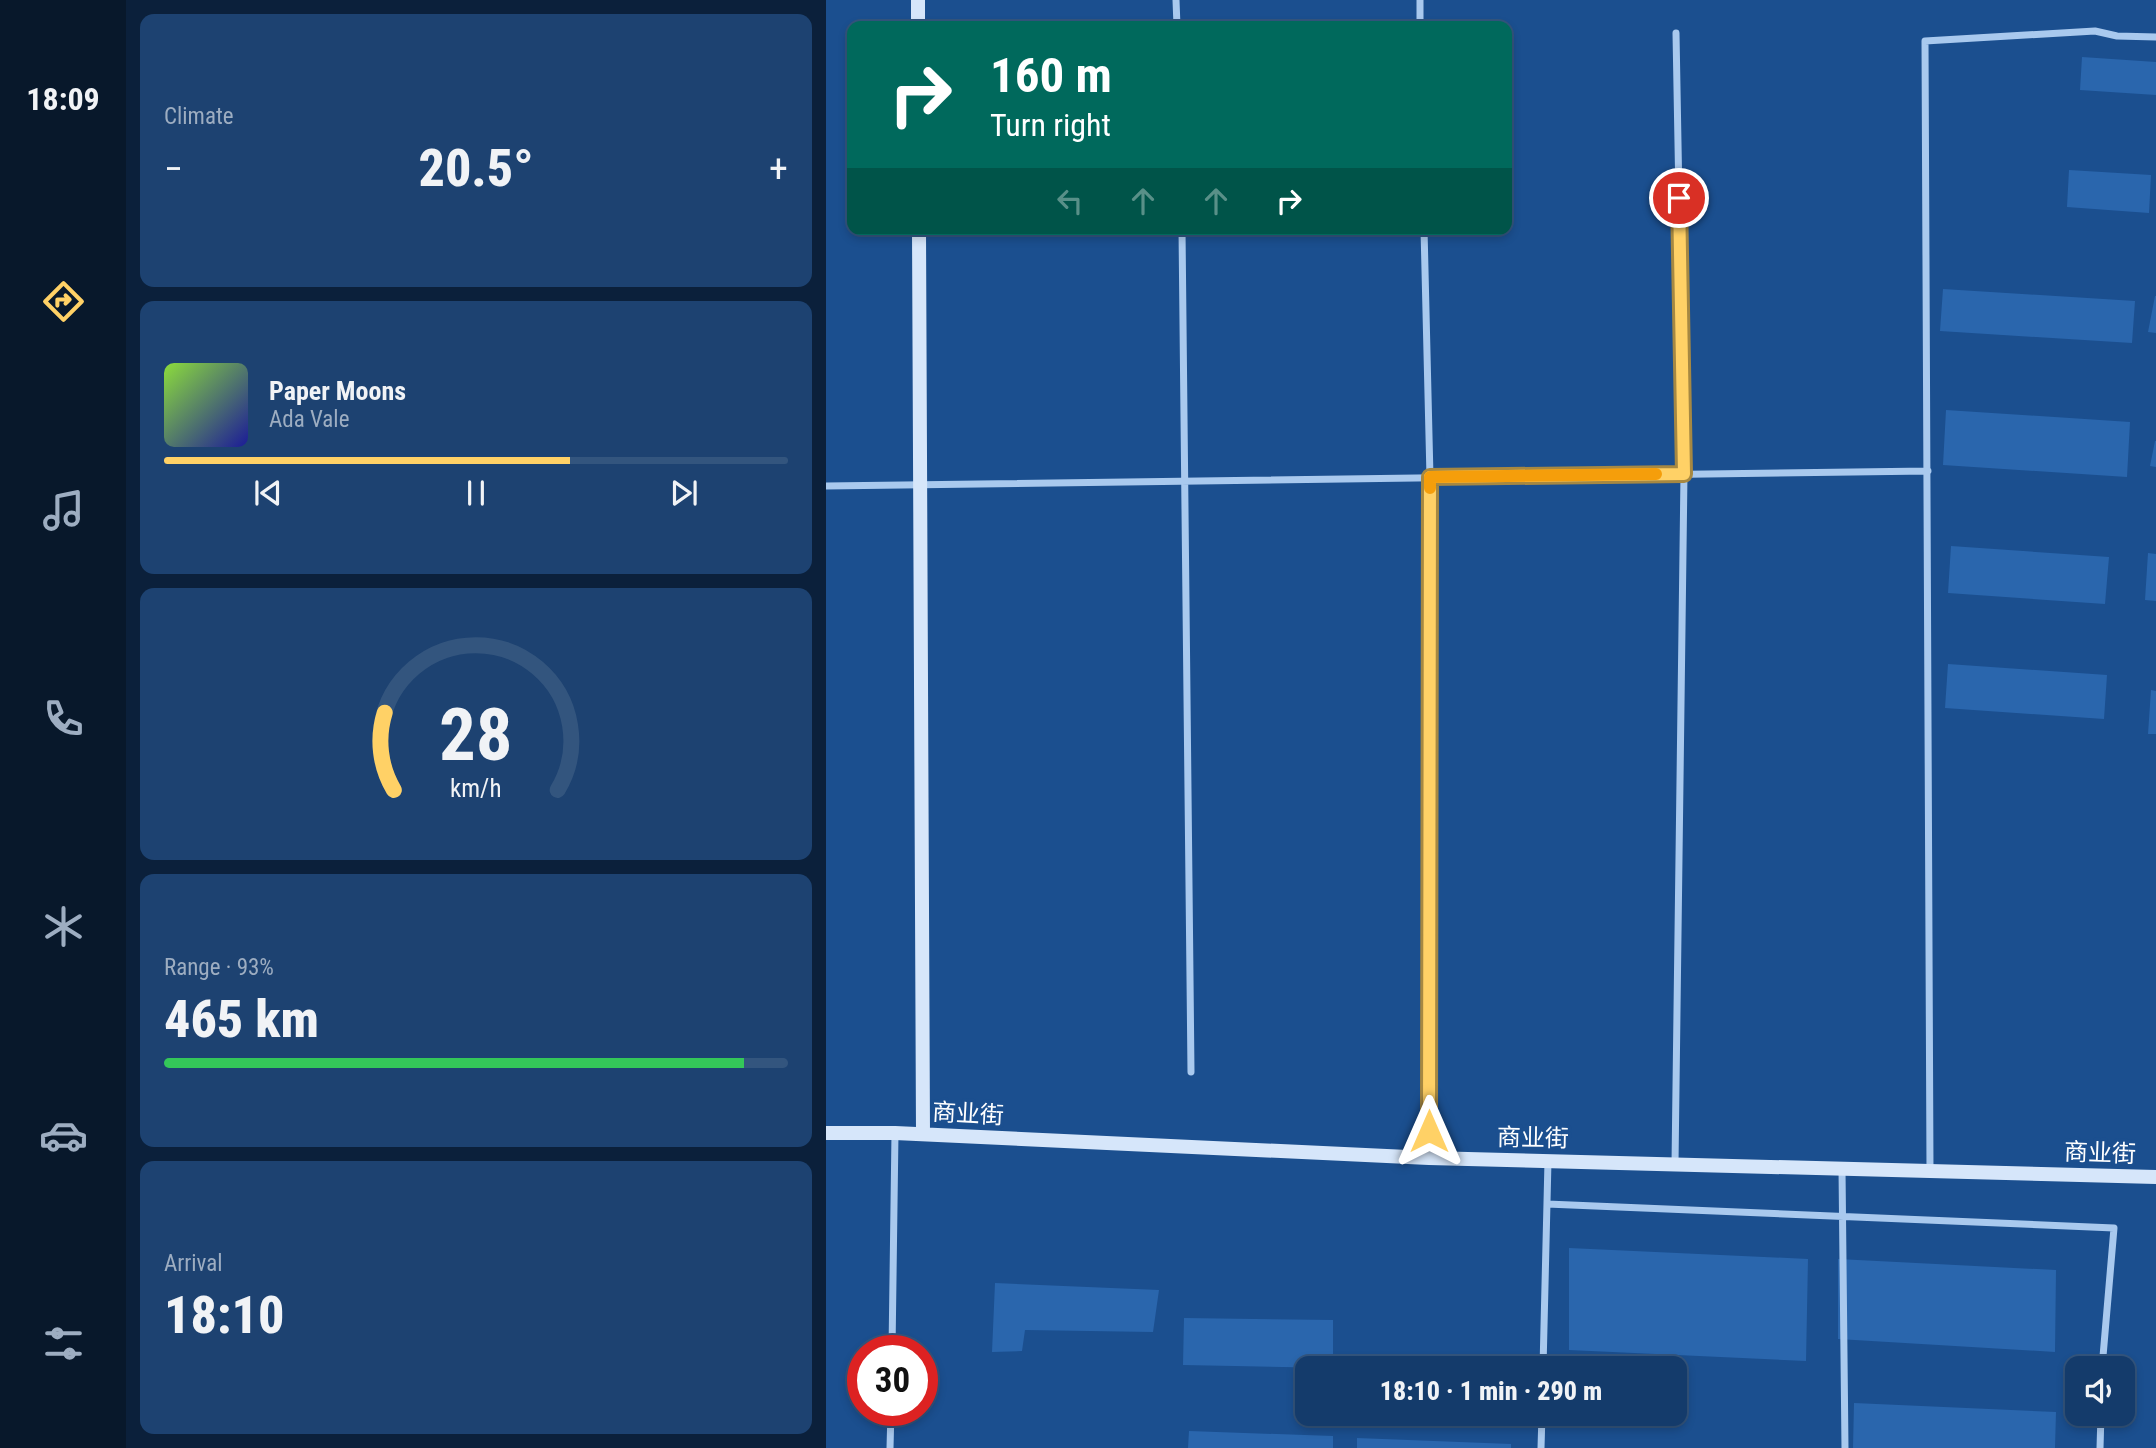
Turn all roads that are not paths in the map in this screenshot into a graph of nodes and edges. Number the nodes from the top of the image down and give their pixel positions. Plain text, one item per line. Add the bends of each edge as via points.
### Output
1 (918, 0) edge
2 (1176, 0) edge
3 (1420, 0) edge
4 (918, 21) edge
5 (1177, 21) edge
6 (1420, 21) edge
7 (1676, 33) dead end
8 (2156, 37) edge
9 (919, 235) edge
10 (1182, 235) edge
11 (1424, 235) edge
12 (1928, 471) junction
13 (1684, 474) junction
14 (1430, 477) junction
15 (1184, 482) junction
16 (826, 486) edge
17 (920, 486) junction
18 (1191, 1072) dead end
19 (895, 1132) junction
20 (826, 1133) edge
21 (923, 1134) junction
22 (1429, 1158) junction
23 (1548, 1161) junction
24 (1675, 1165) junction
25 (1842, 1169) junction
26 (1930, 1171) junction
27 (2156, 1177) edge
28 (1547, 1204) junction
29 (892, 1335) edge
30 (1543, 1356) edge
31 (2103, 1356) edge
32 (891, 1426) edge
33 (1542, 1426) edge
34 (2101, 1426) edge
35 (890, 1448) edge
36 (1541, 1448) edge
37 (1845, 1448) edge
38 (2100, 1448) edge

1 - 4 street
2 - 5 street
3 - 6 street
7 - 13 street
8 - 12 street via 2095,31 1926,41
9 - 17 street
10 - 15 street
11 - 14 street
12 - 13 street
12 - 26 street
13 - 14 street
13 - 24 street
14 - 15 street
14 - 22 street
15 - 17 street
15 - 18 street
16 - 17 street
17 - 21 street
19 - 20 street, 商业街
19 - 21 street, 商业街
19 - 29 street
21 - 22 street, 商业街
22 - 23 street, 商业街
23 - 24 street, 商业街
23 - 28 street
24 - 25 street, 商业街
25 - 26 street, 商业街
25 - 37 street
26 - 27 street, 商业街
28 - 30 street
28 - 31 street via 2114,1228
32 - 35 street
33 - 36 street
34 - 38 street

